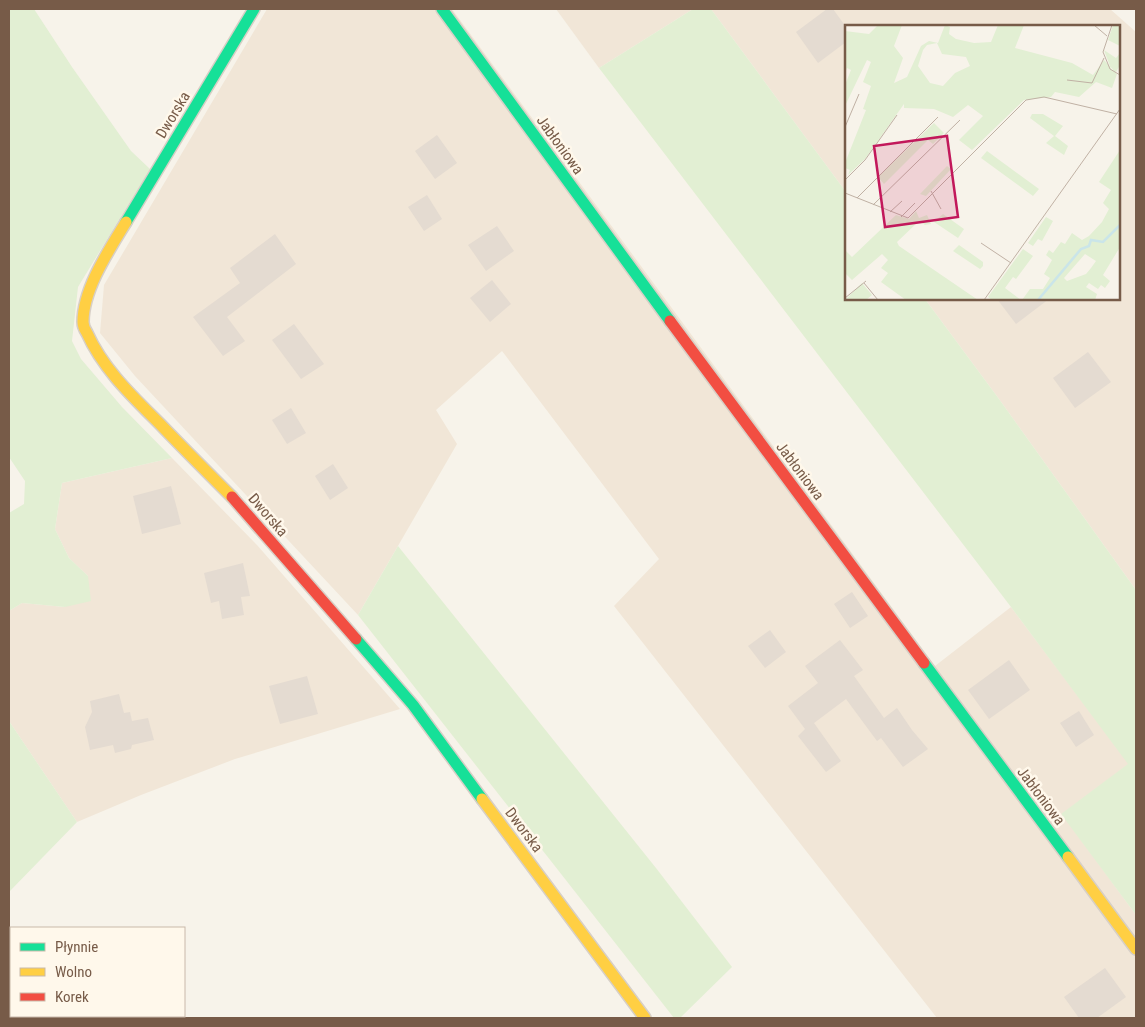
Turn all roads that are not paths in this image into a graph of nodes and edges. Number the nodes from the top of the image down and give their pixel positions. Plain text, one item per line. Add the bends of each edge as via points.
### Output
1 (254, 9) edge
2 (442, 9) edge
3 (1136, 950) edge
4 (645, 1018) edge

1 - 4 street, Dworska via 111,247 93,281 83,324 99,355 123,387 238,503 413,705
2 - 3 street, Jabłoniowa

